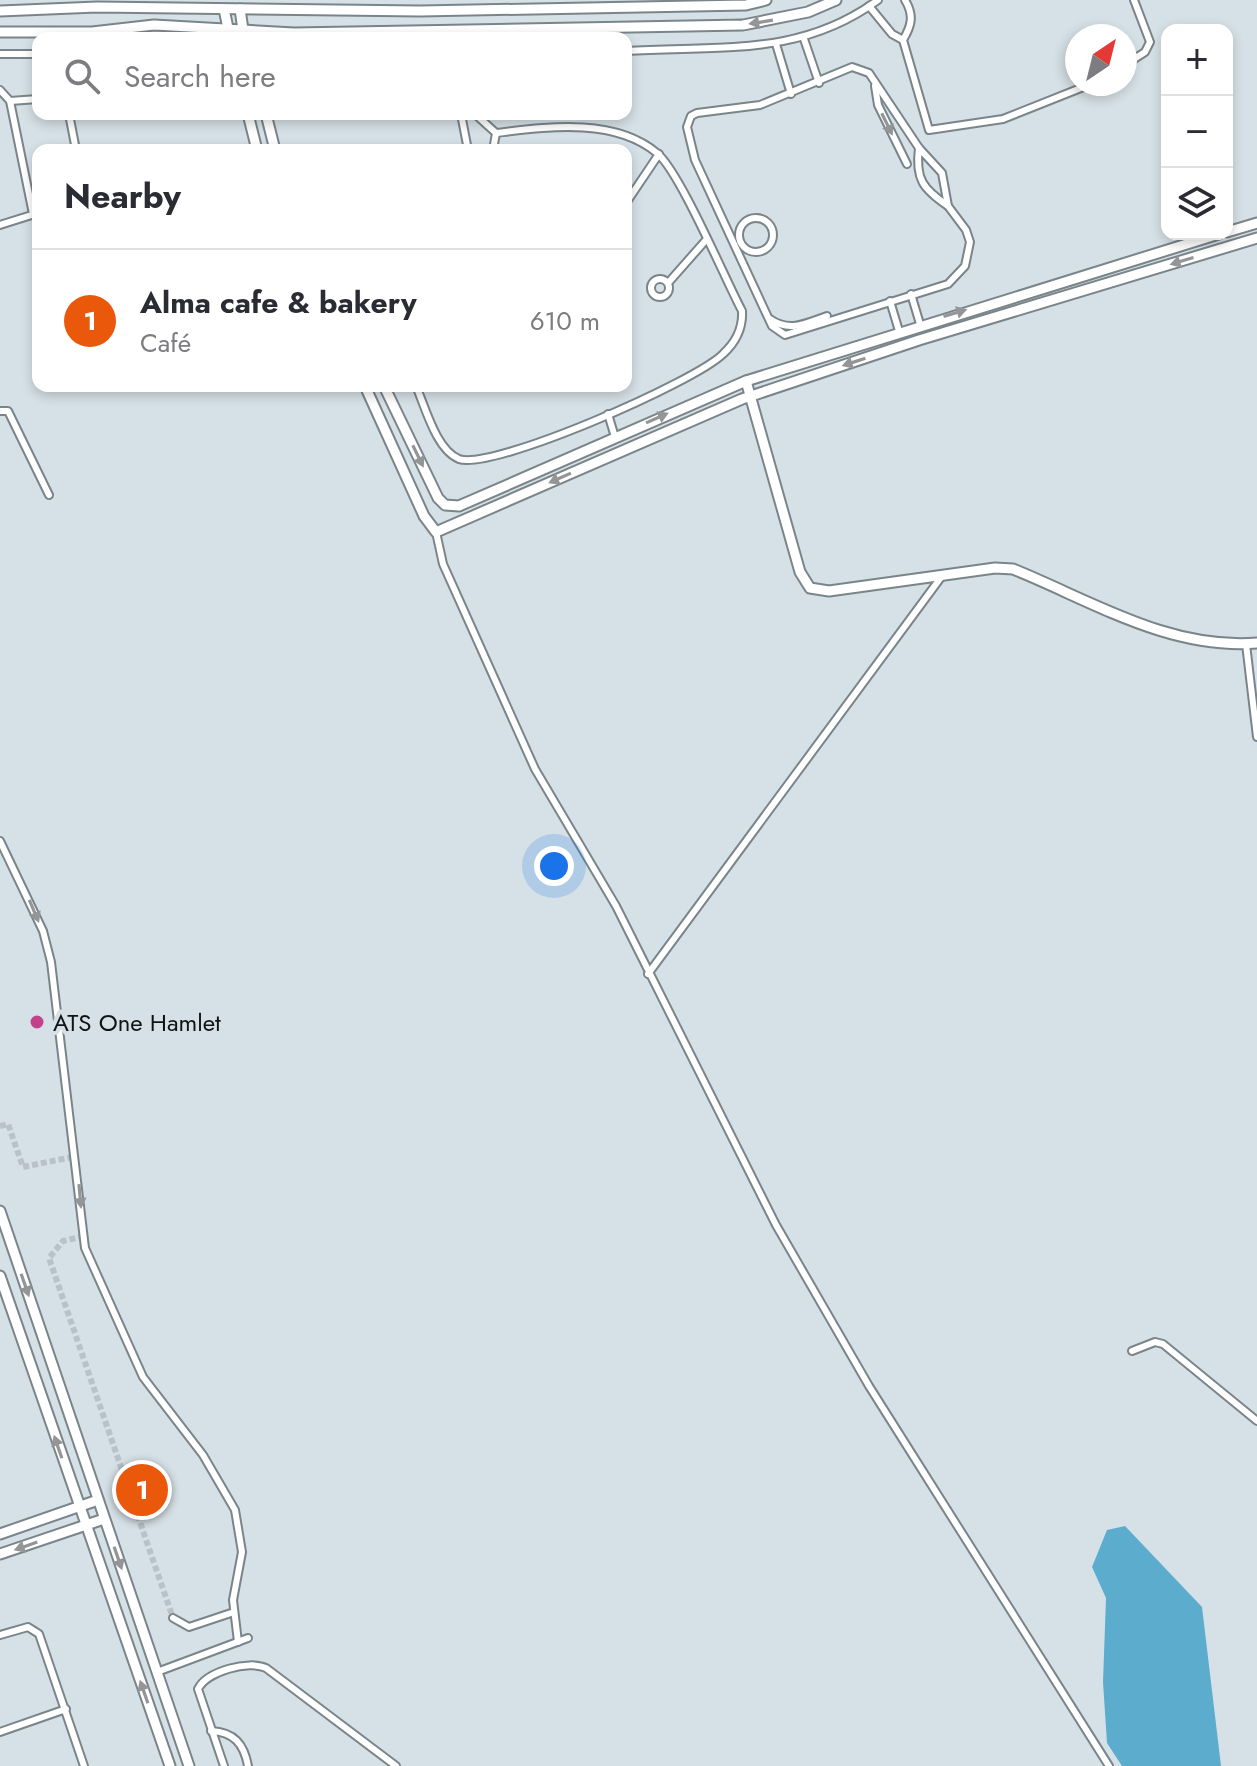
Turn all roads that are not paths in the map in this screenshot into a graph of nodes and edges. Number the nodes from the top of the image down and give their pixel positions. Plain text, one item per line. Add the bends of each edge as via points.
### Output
1 (420, 0) edge
2 (766, 0) edge
3 (836, 0) edge
4 (878, 0) edge
5 (905, 0) edge
6 (1134, 0) edge
7 (96, 4) edge
8 (869, 6) junction
9 (224, 9) junction
10 (240, 9) junction
11 (0, 11) edge
12 (420, 11) junction
13 (190, 27) junction
14 (0, 32) edge
15 (108, 32) edge
16 (197, 32) edge
17 (215, 32) edge
18 (229, 32) edge
19 (244, 32) edge
20 (567, 32) edge
21 (32, 33) edge
22 (804, 39) junction
23 (903, 40) junction
24 (776, 44) junction
25 (632, 51) edge
26 (0, 54) edge
27 (32, 54) edge
28 (1137, 57) edge
29 (875, 82) junction
30 (819, 83) junction
31 (0, 90) edge
32 (791, 94) junction
33 (1065, 94) edge
34 (32, 99) edge
35 (10, 101) junction
36 (70, 120) edge
37 (249, 120) edge
38 (269, 120) edge
39 (462, 120) edge
40 (482, 120) edge
41 (496, 133) junction
42 (75, 144) edge
43 (254, 144) edge
44 (274, 144) edge
45 (467, 144) edge
46 (494, 144) edge
47 (919, 148) junction
48 (659, 154) junction
49 (907, 164) dead end
50 (632, 194) edge
51 (32, 200) edge
52 (948, 206) junction
53 (32, 214) edge
54 (1257, 223) edge
55 (0, 225) edge
56 (1233, 230) edge
57 (740, 232) junction
58 (729, 233) junction
59 (1257, 238) edge
60 (706, 240) junction
61 (1199, 240) edge
62 (747, 250) junction
63 (741, 258) junction
64 (668, 283) dead end
65 (911, 294) junction
66 (890, 301) junction
67 (827, 316) dead end
68 (769, 319) junction
69 (920, 324) junction
70 (899, 331) junction
71 (746, 381) junction
72 (368, 392) edge
73 (387, 392) edge
74 (419, 392) edge
75 (752, 404) junction
76 (0, 411) edge
77 (608, 414) junction
78 (615, 437) junction
79 (49, 495) dead end
80 (436, 532) junction
81 (942, 576) junction
82 (1252, 643) edge
83 (1257, 737) edge
84 (0, 841) edge
85 (648, 974) junction
86 (0, 1211) edge
87 (0, 1276) edge
88 (1132, 1351) dead end
89 (1257, 1421) edge
90 (98, 1500) junction
91 (79, 1507) junction
92 (104, 1519) junction
93 (86, 1525) junction
94 (0, 1534) edge
95 (0, 1554) edge
96 (234, 1612) junction
97 (173, 1618) dead end
98 (0, 1635) edge
99 (248, 1638) dead end
100 (238, 1642) junction
101 (157, 1672) junction
102 (66, 1709) junction
103 (211, 1731) junction
104 (0, 1732) edge
105 (224, 1764) edge
106 (84, 1766) edge
107 (170, 1766) edge
108 (189, 1766) edge
109 (214, 1766) edge
110 (248, 1766) edge
111 (396, 1766) edge
112 (1109, 1766) edge

1 - 12 street
2 - 12 street via 746,5
3 -> 20 street via 808,12 743,25
4 - 8 street
5 - 23 street via 912,12
6 - 28 street via 1150,42
7 - 9 street
7 - 11 street
8 - 22 street
8 - 23 street
9 - 10 street
9 - 18 street
10 - 12 street
10 - 19 street
13 - 15 street via 154,25
13 - 16 street
13 - 17 street
14 - 21 street
22 - 24 street
22 - 30 street
23 - 33 street via 929,130 1003,119
24 - 25 street
24 - 32 street
26 - 27 street
29 - 30 street via 858,67
29 - 47 street
29 -> 49 street via 878,105
30 - 32 street
31 - 35 street
32 - 58 street via 760,105 697,113 688,121 695,160
34 - 35 street
35 - 51 street
36 - 42 street
37 - 43 street
38 - 44 street
39 - 45 street
40 - 41 street
41 - 46 street
41 - 48 street via 589,127
47 - 52 street via 942,173
47 - 52 street via 918,177
48 - 50 street
48 - 60 street
52 - 65 street via 970,242 965,266 948,284
53 - 55 street
54 - 56 street
57 - 58 street
57 - 62 street
57 - 62 street via 752,219 762,219 773,230 765,250
58 - 63 street
59 -> 75 street via 919,340
60 - 64 street
60 - 77 street via 742,311 737,334 701,371
69 -> 61 street
62 - 63 street
63 - 68 street
65 - 66 street
65 - 69 street
66 - 68 street via 792,335 779,333
66 - 70 street
67 - 68 street via 785,327
69 - 70 street
70 - 71 street
71 - 75 street
78 -> 71 street
72 - 80 street
73 -> 78 street via 438,498 451,507
74 - 77 street via 448,451 469,461 499,457
75 -> 80 street
75 - 81 street via 800,572 810,588 829,591
76 - 79 street via 8,411
77 - 78 street
80 - 85 street via 443,564 535,769 599,874
81 - 82 street via 1013,569 1166,634
81 - 85 street
82 - 83 street
84 -> 96 street via 43,931 51,962 92,1267 143,1377 203,1455 235,1510 242,1552
85 - 112 street via 776,1225 893,1425
86 -> 90 street
91 -> 87 street
88 - 89 street via 1163,1344
90 - 91 street
90 - 92 street
91 - 93 street
91 - 94 street
92 - 93 street
92 -> 101 street
93 -> 95 street
107 -> 93 street
96 - 97 street via 189,1627
96 - 100 street
98 - 102 street via 28,1627 39,1634
99 - 100 street
100 - 101 street
101 - 108 street
102 - 104 street
102 - 106 street
103 - 105 street
103 - 110 street via 233,1736
103 - 111 street via 198,1694 201,1682 257,1664
105 - 109 street

